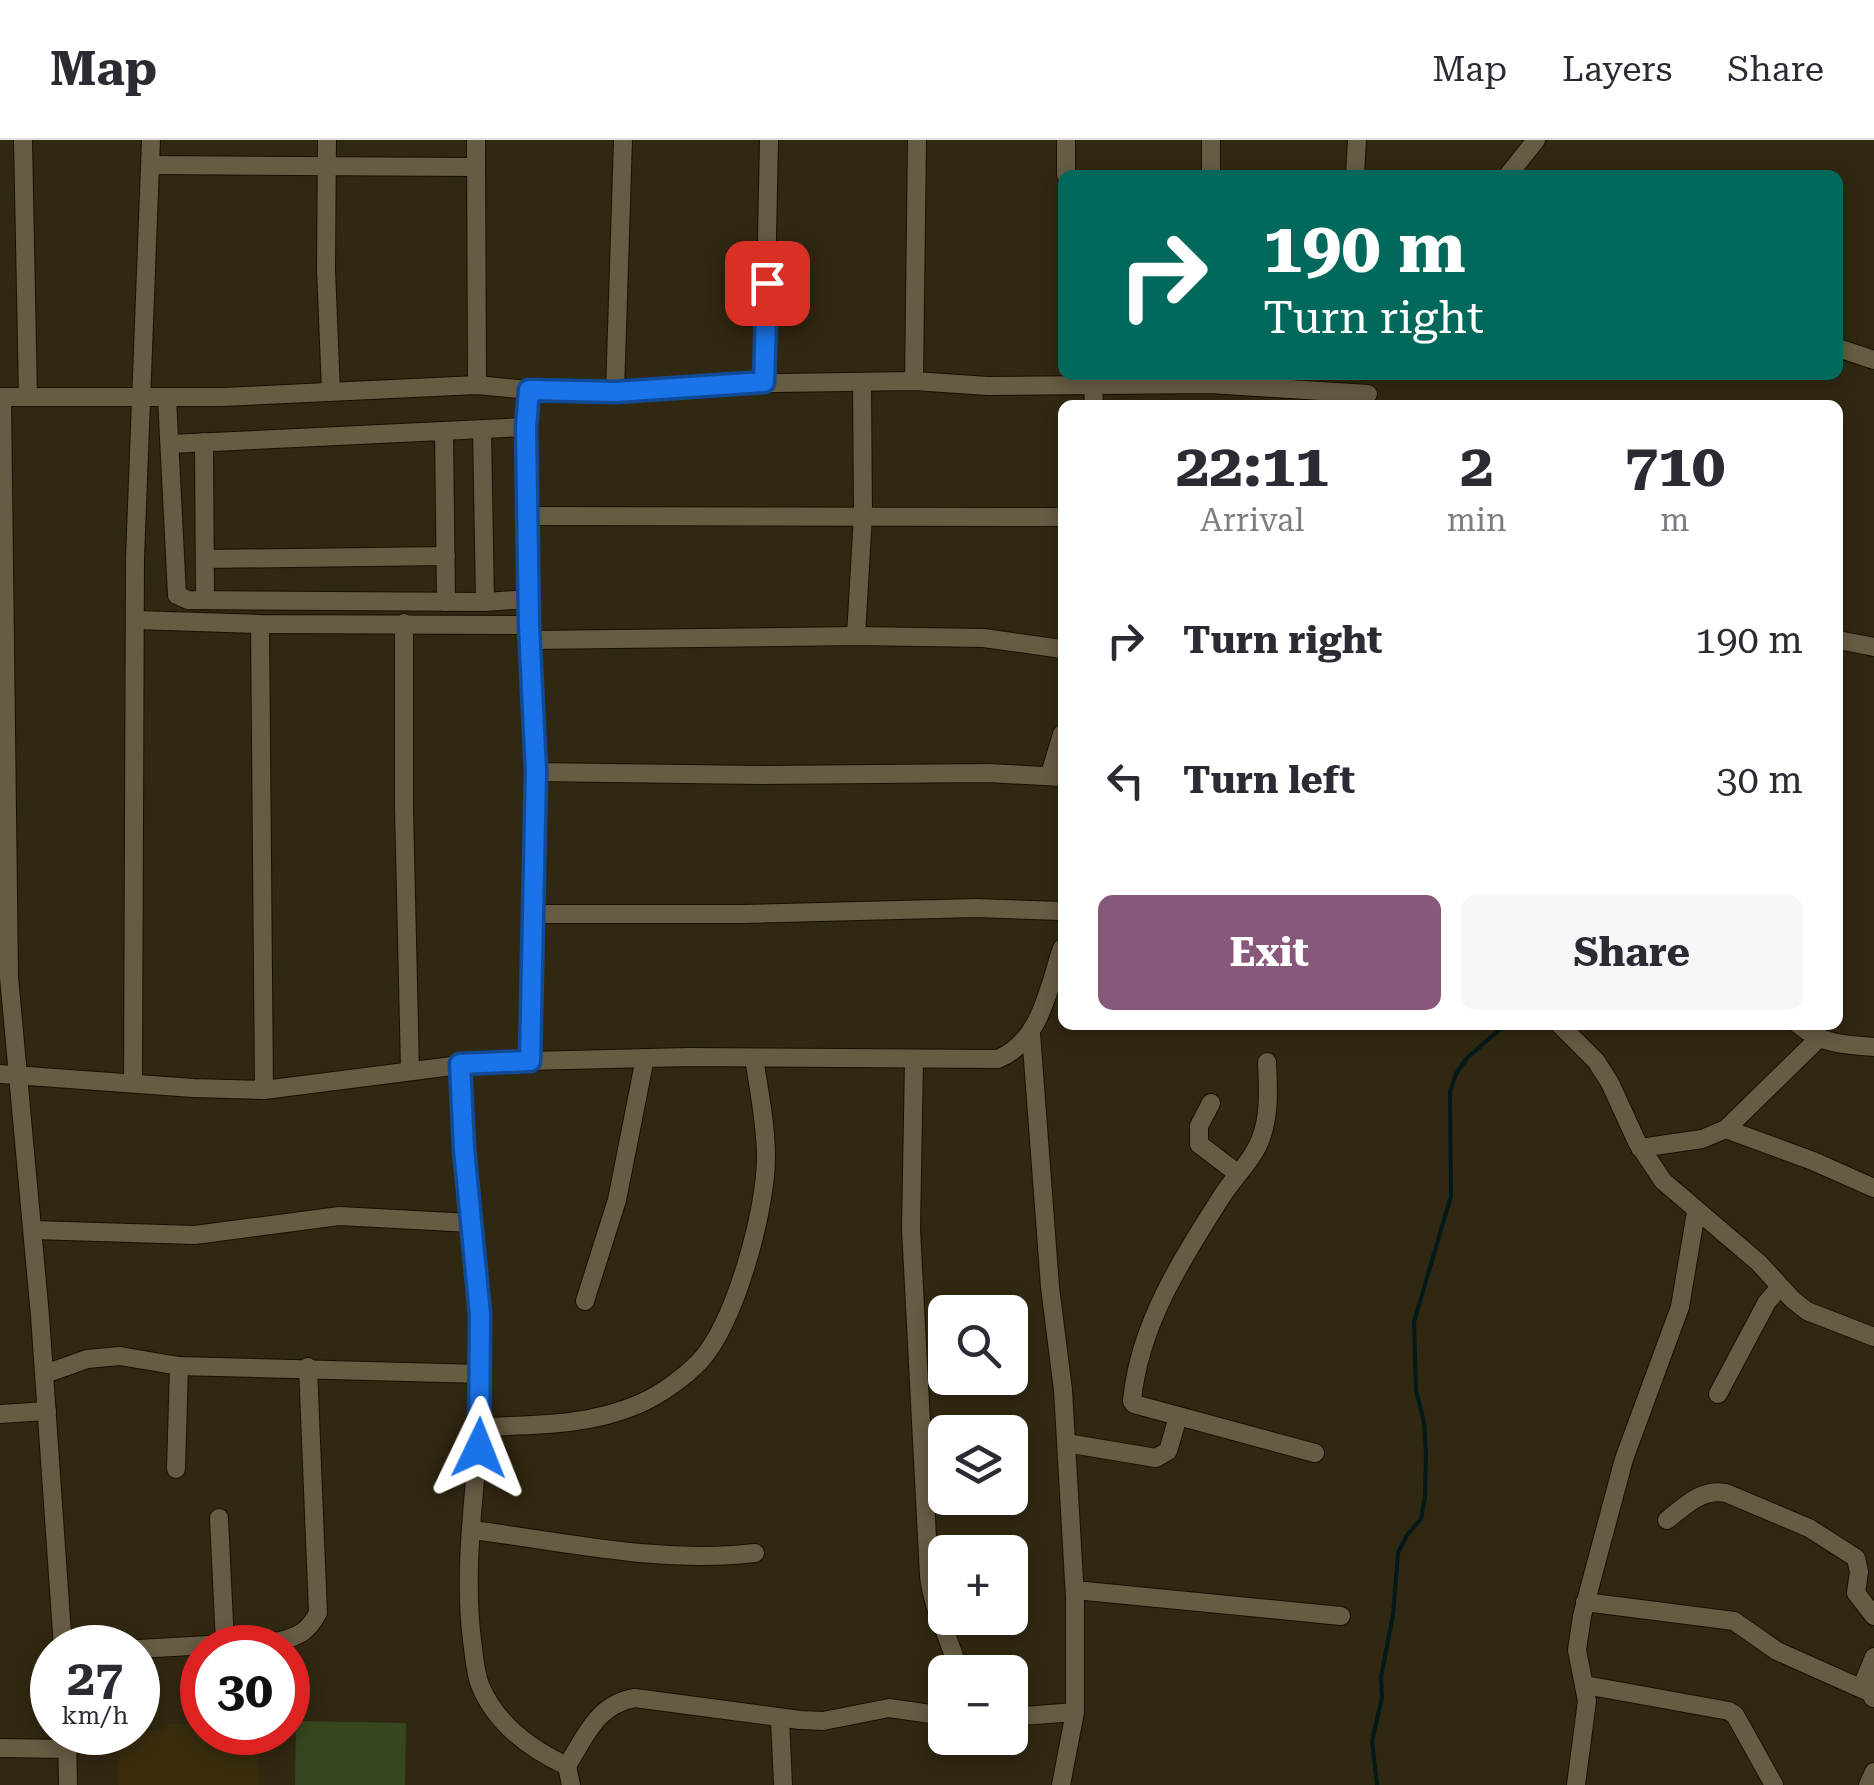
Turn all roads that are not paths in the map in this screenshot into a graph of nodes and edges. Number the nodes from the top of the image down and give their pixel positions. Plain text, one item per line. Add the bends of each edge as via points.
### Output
1 (23, 140) edge
2 (151, 140) edge
3 (327, 140) edge
4 (476, 140) edge
5 (623, 140) edge
6 (769, 140) edge
7 (917, 140) edge
8 (1066, 140) edge
9 (1211, 140) edge
10 (1357, 140) edge
11 (1536, 140) edge
12 (151, 165) junction
13 (327, 165) junction
14 (476, 167) junction
15 (1066, 170) edge
16 (1211, 170) edge
17 (1355, 170) edge
18 (1512, 170) edge
19 (1843, 350) edge
20 (1874, 360) edge
21 (1058, 380) edge
22 (1071, 380) edge
23 (1187, 380) edge
24 (1217, 380) edge
25 (914, 381) junction
26 (764, 382) junction
27 (862, 382) junction
28 (477, 384) junction
29 (1093, 384) junction
30 (529, 390) junction
31 (331, 392) junction
32 (615, 392) junction
33 (1, 397) edge
34 (28, 397) junction
35 (140, 398) junction
36 (166, 398) junction
37 (1094, 400) edge
38 (1366, 400) edge
39 (526, 427) junction
40 (482, 430) junction
41 (444, 431) junction
42 (204, 442) junction
43 (170, 444) junction
44 (863, 515) junction
45 (529, 516) junction
46 (1058, 517) edge
47 (446, 556) junction
48 (205, 559) junction
49 (529, 599) junction
50 (205, 600) junction
51 (446, 602) junction
52 (485, 602) junction
53 (136, 620) junction
54 (404, 622) junction
55 (260, 624) junction
56 (529, 633) junction
57 (856, 636) junction
58 (1843, 641) edge
59 (1874, 647) edge
60 (1058, 648) edge
61 (536, 772) junction
62 (1056, 776) edge
63 (5, 869) edge
64 (1058, 911) edge
65 (532, 914) junction
66 (1058, 959) edge
67 (1566, 1030) edge
68 (1806, 1030) edge
69 (1032, 1033) junction
70 (1818, 1039) junction
71 (1874, 1046) edge
72 (644, 1058) junction
73 (754, 1058) junction
74 (914, 1060) junction
75 (530, 1061) junction
76 (1267, 1062) dead end
77 (460, 1064) junction
78 (410, 1070) junction
79 (9, 1074) edge
80 (133, 1084) junction
81 (264, 1090) junction
82 (1211, 1103) dead end
83 (1726, 1130) junction
84 (1640, 1148) junction
85 (1237, 1173) junction
86 (1874, 1188) edge
87 (1696, 1212) junction
88 (471, 1224) junction
89 (33, 1230) junction
90 (1779, 1288) junction
91 (586, 1302) dead end
92 (1874, 1337) edge
93 (180, 1366) junction
94 (308, 1367) junction
95 (44, 1374) junction
96 (482, 1374) junction
97 (1718, 1394) dead end
98 (47, 1411) junction
99 (0, 1414) edge
100 (1178, 1417) junction
101 (480, 1427) junction
102 (1066, 1443) junction
103 (1315, 1453) dead end
104 (176, 1469) dead end
105 (219, 1518) dead end
106 (1666, 1520) dead end
107 (472, 1530) junction
108 (755, 1553) dead end
109 (1075, 1590) junction
110 (1585, 1602) junction
111 (1341, 1616) dead end
112 (1874, 1616) edge
113 (61, 1625) edge
114 (224, 1625) edge
115 (309, 1625) edge
116 (954, 1655) edge
117 (1874, 1657) edge
118 (1585, 1685) junction
119 (1871, 1696) edge
120 (1075, 1712) junction
121 (928, 1714) edge
122 (1028, 1716) edge
123 (780, 1719) junction
124 (30, 1745) edge
125 (0, 1748) edge
126 (68, 1755) edge
127 (566, 1766) junction
128 (1874, 1772) edge
129 (68, 1785) edge
130 (571, 1785) edge
131 (783, 1785) edge
132 (1061, 1785) edge
133 (1576, 1785) edge
134 (1774, 1785) edge
135 (1868, 1785) edge

1 - 34 street
2 - 12 street
3 - 13 street
4 - 14 street
5 - 32 street
6 - 26 street
7 - 25 street
8 - 15 street
9 - 16 street
10 - 17 street
11 - 18 street
12 - 13 street
12 - 35 street
13 - 14 street
13 - 31 street
14 - 28 street
19 - 20 street
21 - 25 street via 988,386
22 - 29 street
23 - 29 street
24 - 38 street
25 - 27 street
26 - 27 street
26 - 32 street
27 - 44 street
28 - 30 street
28 - 31 street
29 - 37 street
30 - 32 street
30 - 39 street
31 - 36 street
33 - 34 street
33 - 63 street
34 - 35 street
35 - 36 street
35 - 53 street
36 - 43 street
39 - 40 street
39 - 45 street
40 - 41 street
40 - 52 street
41 - 42 street
41 - 47 street
42 - 43 street
42 - 48 street
43 - 50 street via 174,585 188,600
44 - 45 street
44 - 46 street
44 - 57 street
45 - 49 street
47 - 48 street
47 - 51 street
48 - 50 street
49 - 52 street
49 - 56 street
50 - 51 street
51 - 52 street
53 - 55 street
53 - 80 street
54 - 55 street
54 - 56 street
54 - 78 street
55 - 81 street
56 - 57 street
56 - 61 street
57 - 60 street via 984,638
58 - 59 street
61 - 62 street
61 - 65 street
63 - 79 street
64 - 65 street
65 - 75 street
66 - 69 street
67 - 84 street via 1610,1083
68 - 70 street
69 - 74 street via 998,1059
69 - 102 street
70 - 71 street
70 - 83 street
72 - 73 street
72 - 75 street
72 - 91 street via 618,1200
73 - 74 street
73 - 101 street via 765,1138 762,1188 745,1270 709,1350 654,1396 622,1410 555,1424
74 - 116 street via 911,1229 930,1576 935,1614
75 - 77 street
76 - 85 street via 1261,1137
77 - 78 street
77 - 88 street
78 - 81 street
79 - 80 street
79 - 89 street
80 - 81 street
82 - 85 street via 1199,1126 1199,1144
83 - 84 street
83 - 86 street
84 - 87 street
85 - 100 street via 1158,1306 1140,1358 1134,1404
87 - 90 street
87 - 110 street via 1680,1307 1624,1459
88 - 89 street via 340,1216 194,1235
88 - 96 street
89 - 95 street
90 - 92 street via 1808,1310
90 - 97 street
93 - 94 street
93 - 95 street via 99,1357
93 - 104 street
94 - 96 street
94 - 115 street via 318,1613
95 - 98 street
96 - 101 street
98 - 99 street
98 - 113 street
100 - 102 street via 1168,1451 1156,1458
100 - 103 street
101 - 107 street
102 - 109 street
105 - 114 street
106 - 112 street via 1712,1491 1809,1528 1856,1558 1856,1593
107 - 108 street via 640,1555
107 - 127 street via 468,1612 480,1684 511,1730
109 - 111 street
109 - 120 street
110 - 118 street via 1578,1650
110 - 119 street via 1734,1621 1777,1651
117 - 119 street via 1866,1679
118 - 133 street
118 - 134 street via 1735,1715
120 - 122 street
120 - 132 street
121 - 123 street via 889,1708 823,1721
123 - 127 street via 622,1700 598,1716
123 - 131 street
124 - 125 street
126 - 129 street
127 - 130 street
128 - 135 street

